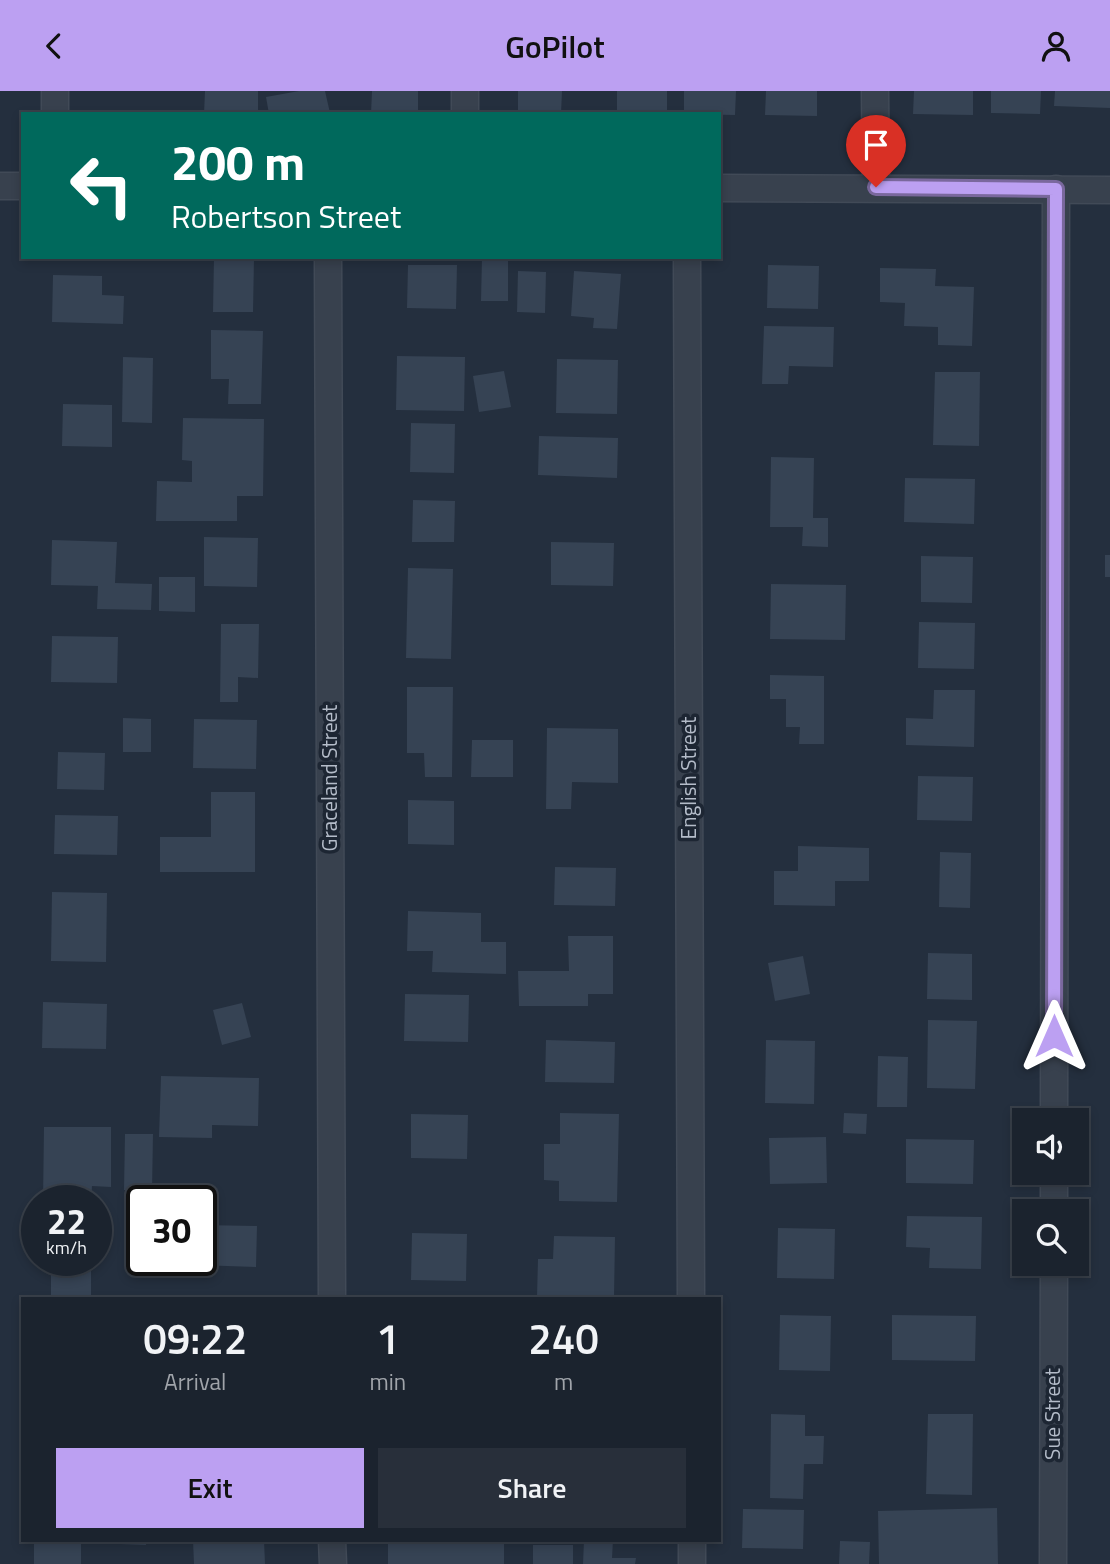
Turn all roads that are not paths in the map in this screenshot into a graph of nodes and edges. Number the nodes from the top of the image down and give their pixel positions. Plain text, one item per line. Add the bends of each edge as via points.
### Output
1 (55, 91) edge
2 (465, 91) edge
3 (875, 91) edge
4 (55, 112) edge
5 (465, 112) edge
6 (0, 186) edge
7 (21, 186) edge
8 (876, 187) junction
9 (721, 188) edge
10 (1056, 189) junction
11 (1110, 190) edge
12 (328, 259) edge
13 (687, 259) edge
14 (1054, 1108) edge
15 (1054, 1276) edge
16 (332, 1297) edge
17 (691, 1297) edge
18 (332, 1542) edge
19 (692, 1542) edge
20 (332, 1564) edge
21 (692, 1564) edge
22 (1053, 1564) edge

1 - 4 street
2 - 5 street
3 - 8 street
6 - 7 street
8 - 9 street
8 - 10 street
10 - 11 street
10 - 14 street
12 - 16 street, Graceland Street
13 - 17 street, English Street
15 - 22 street, Sue Street
18 - 20 street
19 - 21 street

